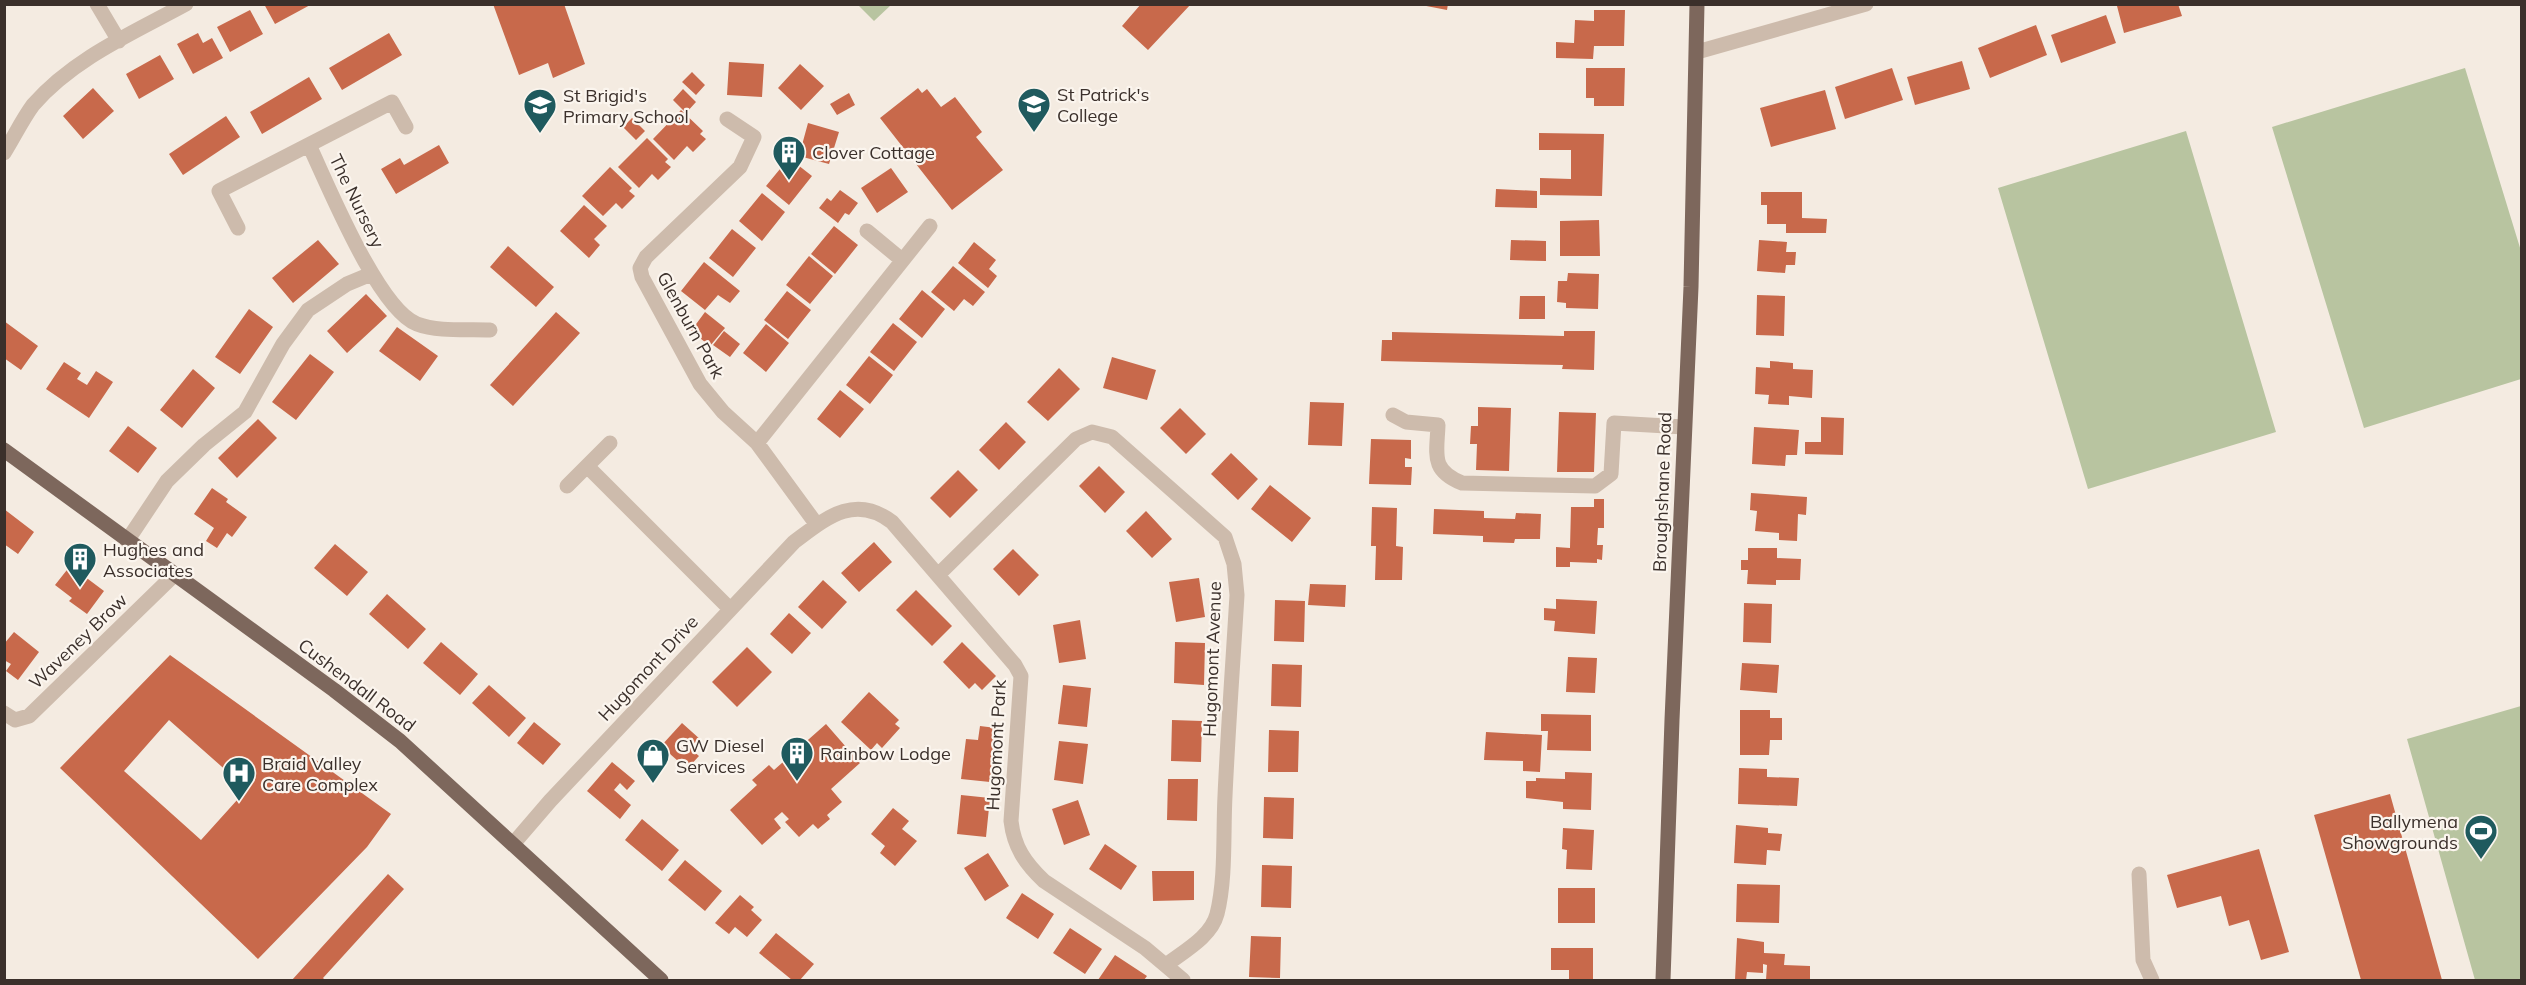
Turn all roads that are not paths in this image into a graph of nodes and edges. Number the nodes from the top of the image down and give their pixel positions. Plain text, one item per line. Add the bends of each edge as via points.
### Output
1 (97, 4) edge
2 (186, 4) edge
3 (1697, 4) edge
4 (1866, 4) edge
5 (119, 41) junction
6 (1697, 52) junction
7 (728, 119) dead end
8 (406, 127) dead end
9 (309, 145) junction
10 (4, 153) edge
11 (930, 226) dead end
12 (238, 228) dead end
13 (867, 231) dead end
14 (902, 260) junction
15 (371, 274) junction
16 (490, 330) dead end
17 (1393, 415) dead end
18 (1684, 426) junction
19 (610, 443) dead end
20 (757, 443) junction
21 (4, 450) edge
22 (587, 466) junction
23 (567, 486) dead end
24 (817, 525) junction
25 (127, 541) junction
26 (174, 575) junction
27 (938, 575) junction
28 (730, 609) junction
29 (4, 713) edge
30 (513, 844) junction
31 (2139, 874) dead end
32 (1166, 965) junction
33 (661, 981) edge
34 (1183, 981) edge
35 (1663, 981) edge
36 (2152, 981) edge

1 - 5 street
2 - 5 street
3 - 6 main road, Broughshane Road
4 - 6 street
5 - 10 street via 50,88 26,116
6 - 18 main road, Broughshane Road
7 - 20 street, Glenburn Park via 754,137 746,158 648,254 641,273 645,288 700,384
8 - 9 street, The Nursery via 392,102
9 - 12 street, The Nursery via 219,191
9 - 15 street, The Nursery
11 - 14 street
13 - 14 street
14 - 20 street
15 - 16 street, The Nursery via 388,301 415,324
15 - 25 street, The Nursery via 347,284 308,310 283,344 245,412 167,481
17 - 18 street via 1406,422 1438,425 1437,462 1448,477 1462,483 1595,486 1611,474 1614,423
18 - 35 main road, Broughshane Road
19 - 22 street
20 - 24 street, Glenburn Park
21 - 25 main road, Cushendall Road
22 - 23 street
22 - 28 street
24 - 27 street, Hugomont Park via 848,510 879,512
24 - 28 street, Hugomont Drive via 794,542
25 - 26 main road, Cushendall Road
26 - 29 street, Waveney Brow via 29,716 15,720
26 - 30 main road, Cushendall Road via 400,741
27 - 32 street, Hugomont Park via 1021,676 1011,821 1020,854 1044,880
27 - 32 street, Hugomont Avenue via 1076,439 1092,432 1112,437 1225,537 1234,564 1237,596 1217,914 1195,944
28 - 30 street, Hugomont Drive
30 - 33 main road, Cushendall Road
31 - 36 street via 2143,960
32 - 34 street, Hugomont Park

